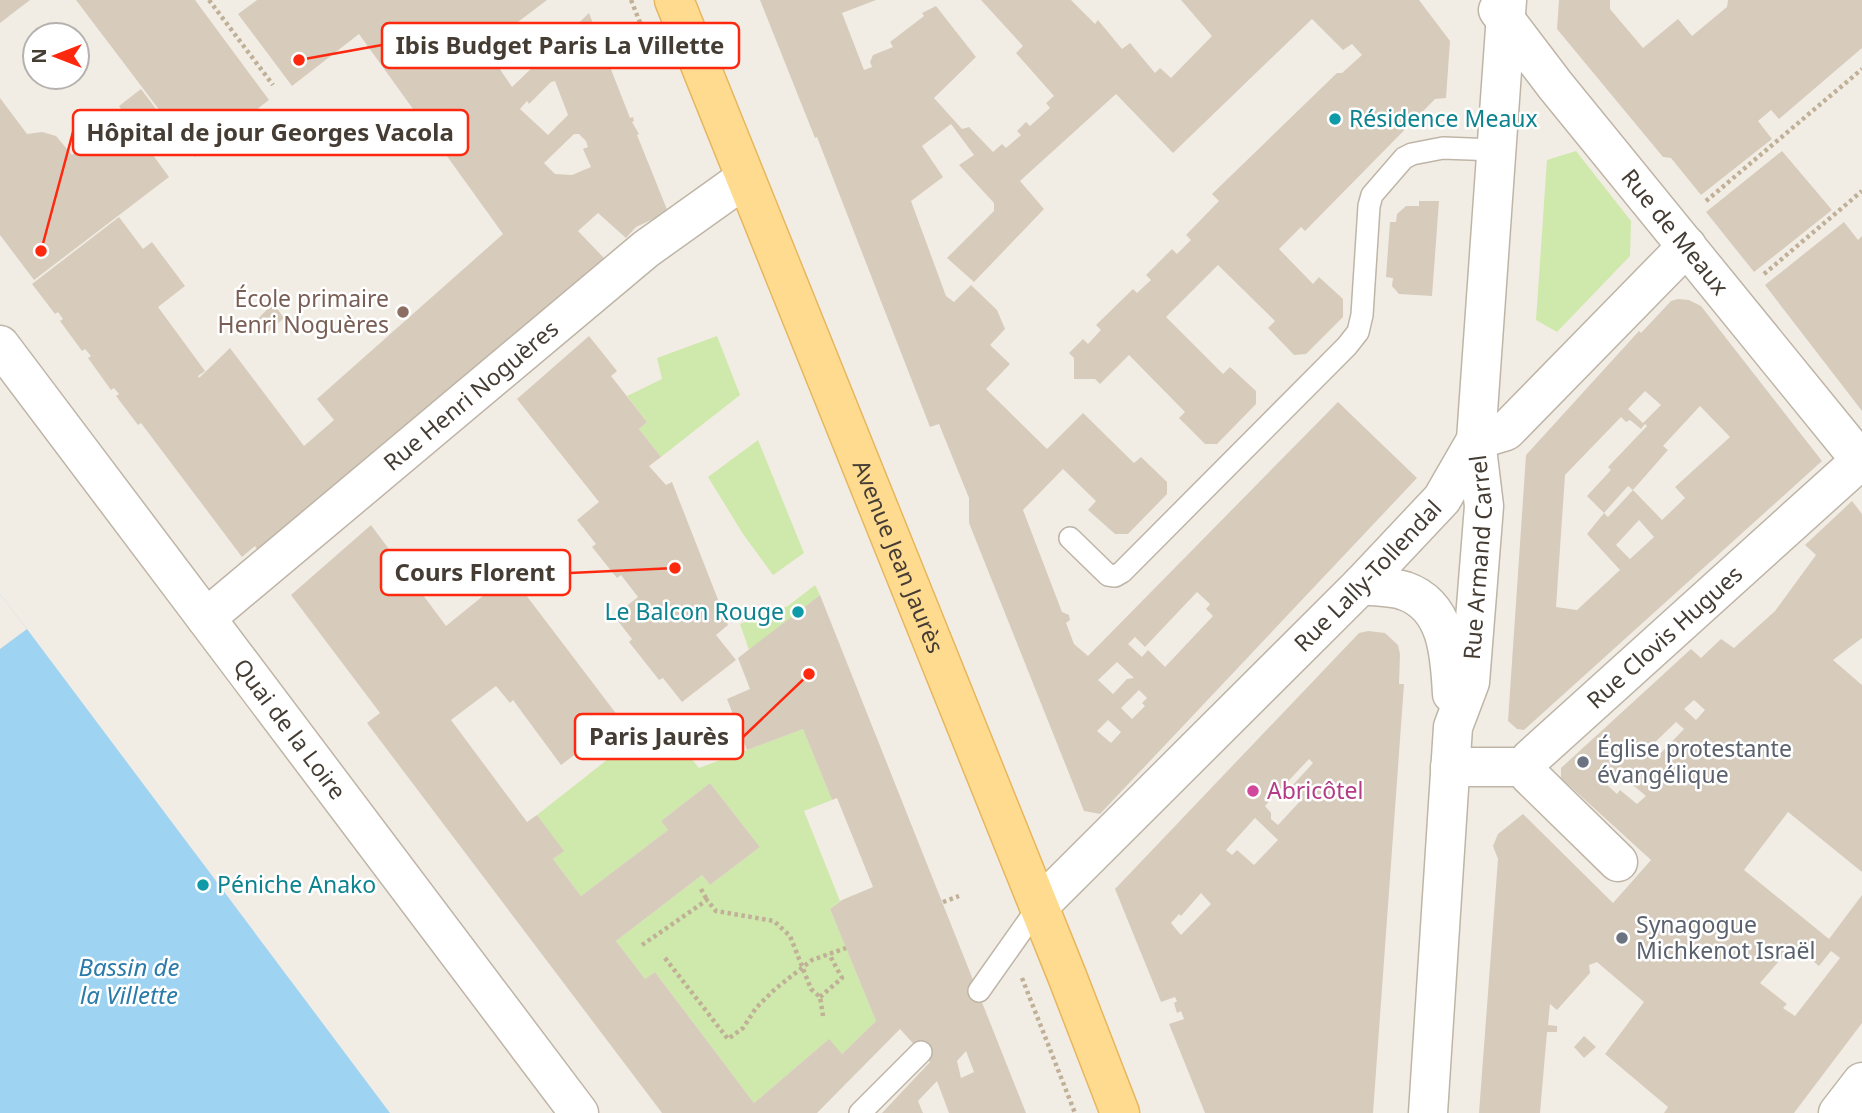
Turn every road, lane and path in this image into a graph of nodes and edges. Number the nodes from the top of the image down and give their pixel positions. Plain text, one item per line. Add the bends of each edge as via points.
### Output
1 (209, 0) edge
2 (674, 0) edge
3 (1501, 7) edge
4 (1862, 69) edge
5 (273, 85) dead end
6 (1496, 150) junction
7 (744, 178) junction
8 (1862, 191) edge
9 (1706, 201) dead end
10 (1687, 246) junction
11 (1764, 274) dead end
12 (0, 345) edge
13 (1476, 440) junction
14 (1861, 461) edge
15 (1070, 538) dead end
16 (1361, 585) junction
17 (206, 618) junction
18 (1453, 727) junction
19 (1450, 766) junction
20 (1525, 766) junction
21 (1618, 862) dead end
22 (701, 889) dead end
23 (959, 896) dead end
24 (707, 900) junction
25 (943, 902) dead end
26 (1039, 906) junction
27 (642, 945) dead end
28 (846, 948) dead end
29 (829, 954) junction
30 (665, 958) dead end
31 (803, 966) junction
32 (978, 991) dead end
33 (820, 998) junction
34 (823, 1016) dead end
35 (921, 1052) dead end
36 (1862, 1082) edge
37 (579, 1113) edge
38 (860, 1113) edge
39 (1120, 1113) edge
40 (1428, 1113) edge
41 (1838, 1113) edge

1 - 5 path
2 - 7 main road, Avenue Jean Jaurès
3 - 6 street, Rue Armand Carrel
3 - 10 street, Rue de Meaux via 1563,95
4 - 9 path
6 - 13 street, Rue Armand Carrel
6 - 15 lane via 1443,148 1404,158 1372,195 1369,206 1358,332 1122,572 1108,575
7 - 17 street, Rue Henri Noguères via 646,250
7 - 26 main road, Avenue Jean Jaurès
8 - 11 path
10 - 13 street via 1506,431
10 - 14 street, Rue de Meaux
12 - 17 street, Quai de la Loire
13 - 16 street, Rue Lally-Tollendal via 1442,499
13 - 18 street, Rue Armand Carrel via 1484,506 1480,560 1470,682
14 - 20 street, Rue Clovis Hugues
16 - 18 street via 1405,591 1434,612 1450,656
16 - 26 street, Rue Lally-Tollendal
17 - 37 street, Quai de la Loire
18 - 19 street, Rue Armand Carrel
19 - 20 street
19 - 40 street, Rue Armand Carrel
20 - 21 street
22 - 24 path
23 - 25 path
24 - 27 path
24 - 31 path via 716,911 774,921 790,936
26 - 32 lane
26 - 39 main road, Avenue Jean Jaurès
28 - 29 path
29 - 31 path
29 - 33 path via 842,978
30 - 31 path via 728,1039
31 - 33 path via 811,989
33 - 34 path
35 - 38 lane
36 - 41 street

